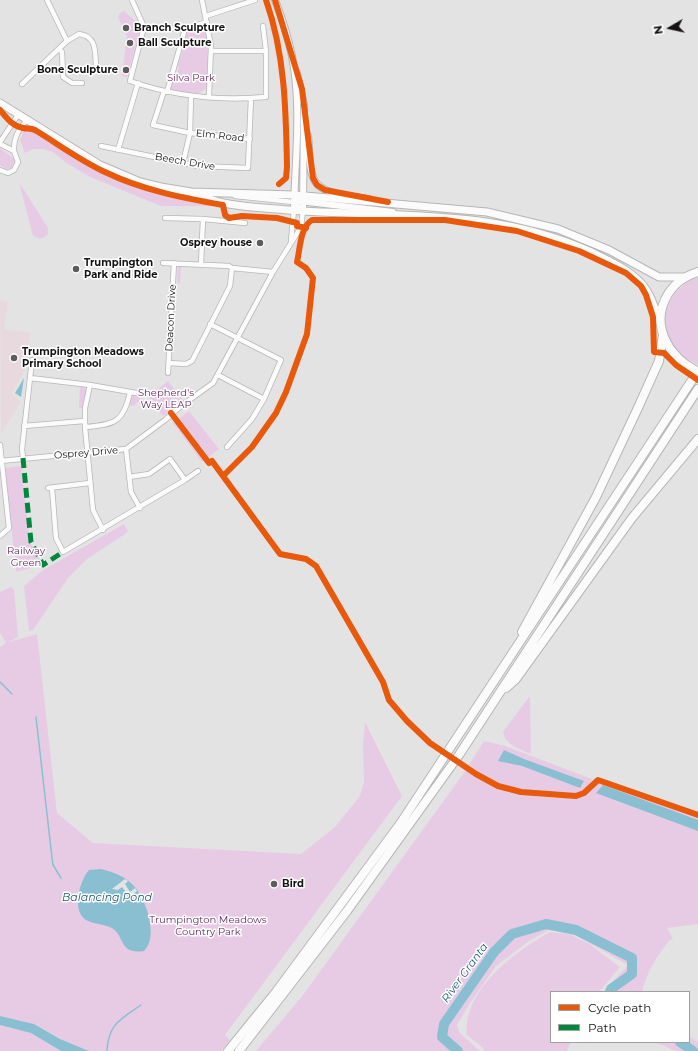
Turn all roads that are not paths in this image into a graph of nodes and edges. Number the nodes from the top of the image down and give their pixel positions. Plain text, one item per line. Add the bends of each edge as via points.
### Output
1 (47, 0) edge
2 (132, 0) edge
3 (202, 0) edge
4 (255, 0) edge
5 (275, 0) edge
6 (206, 16) junction
7 (207, 22) junction
8 (263, 26) dead end
9 (144, 27) junction
10 (185, 29) junction
11 (67, 41) junction
12 (59, 49) junction
13 (211, 51) junction
14 (266, 51) junction
15 (292, 56) junction
16 (96, 67) dead end
17 (82, 83) dead end
18 (138, 83) junction
19 (22, 84) dead end
20 (166, 92) junction
21 (191, 96) junction
22 (209, 96) junction
23 (251, 98) junction
24 (0, 103) edge
25 (304, 105) junction
26 (18, 115) junction
27 (27, 120) junction
28 (190, 133) junction
29 (250, 139) junction
30 (0, 143) edge
31 (101, 146) dead end
32 (118, 150) junction
33 (14, 151) junction
34 (183, 163) junction
35 (0, 170) edge
36 (208, 191) junction
37 (191, 192) junction
38 (294, 195) junction
39 (303, 199) junction
40 (388, 202) junction
41 (299, 210) junction
42 (421, 214) junction
43 (165, 218) dead end
44 (203, 219) junction
45 (245, 223) dead end
46 (291, 242) junction
47 (163, 263) dead end
48 (174, 263) junction
49 (200, 264) junction
50 (232, 268) junction
51 (273, 272) junction
52 (698, 272) edge
53 (685, 277) junction
54 (210, 324) junction
55 (660, 324) junction
56 (663, 335) junction
57 (237, 338) junction
58 (32, 360) dead end
59 (168, 363) junction
60 (698, 372) edge
61 (168, 374) dead end
62 (218, 374) junction
63 (30, 378) junction
64 (90, 385) junction
65 (698, 389) edge
66 (130, 392) junction
67 (142, 394) dead end
68 (264, 399) junction
69 (84, 421) junction
70 (24, 426) junction
71 (85, 427) junction
72 (698, 439) edge
73 (0, 445) edge
74 (227, 447) dead end
75 (126, 449) junction
76 (87, 452) junction
77 (23, 458) junction
78 (1, 461) edge
79 (198, 471) dead end
80 (129, 477) junction
81 (185, 480) junction
82 (90, 483) junction
83 (140, 508) junction
84 (104, 530) junction
85 (0, 536) edge
86 (513, 653) junction
87 (498, 695) junction
88 (228, 1051) edge
89 (239, 1051) edge

1 - 11 street
2 - 9 street
3 - 6 street
4 - 6 street
5 - 15 street
6 - 7 street
7 - 10 street
7 - 13 street
8 - 14 street
9 - 10 street
9 - 18 street via 130,81
10 - 20 street
11 - 12 street
11 - 16 street via 79,34 88,36 95,49
12 - 17 street via 62,52 63,77 72,83
12 - 19 street
13 - 14 street
13 - 22 street
14 - 23 street via 266,97
15 - 25 street
15 - 38 street via 297,112
18 - 20 street
18 - 32 street
20 - 21 street
20 - 28 street via 153,125
21 - 22 street
21 - 28 street, Elm Road
22 - 23 street
23 - 29 street, Beech Drive
24 - 26 main road
25 - 39 street
25 - 40 street via 312,175 317,185 329,191
26 - 27 main road
26 - 30 street
27 - 33 street via 13,141
27 - 37 main road via 100,165 161,187
28 - 29 street, Elm Road
28 - 34 street, Elm Road
29 - 34 street, Beech Drive via 248,168 218,168
30 - 33 street
31 - 32 street, Beech Drive
32 - 34 street, Beech Drive
33 - 35 street via 18,162 14,170 8,173
36 - 37 main road
36 - 38 main road
36 - 41 street
37 - 41 main road via 214,201
38 - 39 main road
38 - 41 street
39 - 40 main road
39 - 41 street
39 - 42 street
40 - 53 main road via 487,212 540,224 592,242 659,277
41 - 42 main road via 386,215
41 - 46 street
41 - 46 street, Osprey Drive via 301,227
42 - 55 main road via 522,228 572,244 604,258 641,283 651,299
43 - 44 street
44 - 45 street
44 - 49 street
46 - 51 street, Osprey Drive
47 - 48 street
48 - 49 street
48 - 59 street, Deacon Drive
49 - 50 street
50 - 51 street
50 - 54 street via 230,286
51 - 57 street, Osprey Drive
52 - 53 highway
53 - 55 highway via 675,284 666,297
54 - 57 street
54 - 59 street via 192,361 186,364
55 - 56 highway
56 - 60 highway, bridge via 672,351
56 - 86 highway via 658,361 596,497 526,624
57 - 62 street, Osprey Drive
57 - 68 street via 281,360
58 - 63 street
59 - 61 street, Deacon Drive
60 - 86 highway
62 - 68 street
62 - 75 street, Osprey Drive via 213,384
63 - 64 street
63 - 70 street
64 - 66 street
64 - 69 street
65 - 87 highway
66 - 67 street
66 - 71 street via 126,409 121,416 110,424
68 - 74 street via 252,419
69 - 70 street
69 - 71 street
70 - 77 street
71 - 76 street
72 - 87 highway via 632,518 516,679
73 - 78 street
75 - 76 street, Osprey Drive
75 - 80 street
76 - 77 street, Osprey Drive
76 - 82 street
77 - 78 street, Osprey Drive
78 - 85 street via 9,528
79 - 81 street
80 - 81 street via 149,474 170,459
80 - 83 street via 131,492
81 - 83 street
82 - 84 street via 95,515
82 - 84 street via 50,488 56,538 63,552
83 - 84 street
86 - 88 highway via 400,824 276,992
87 - 89 highway via 459,755 348,911

